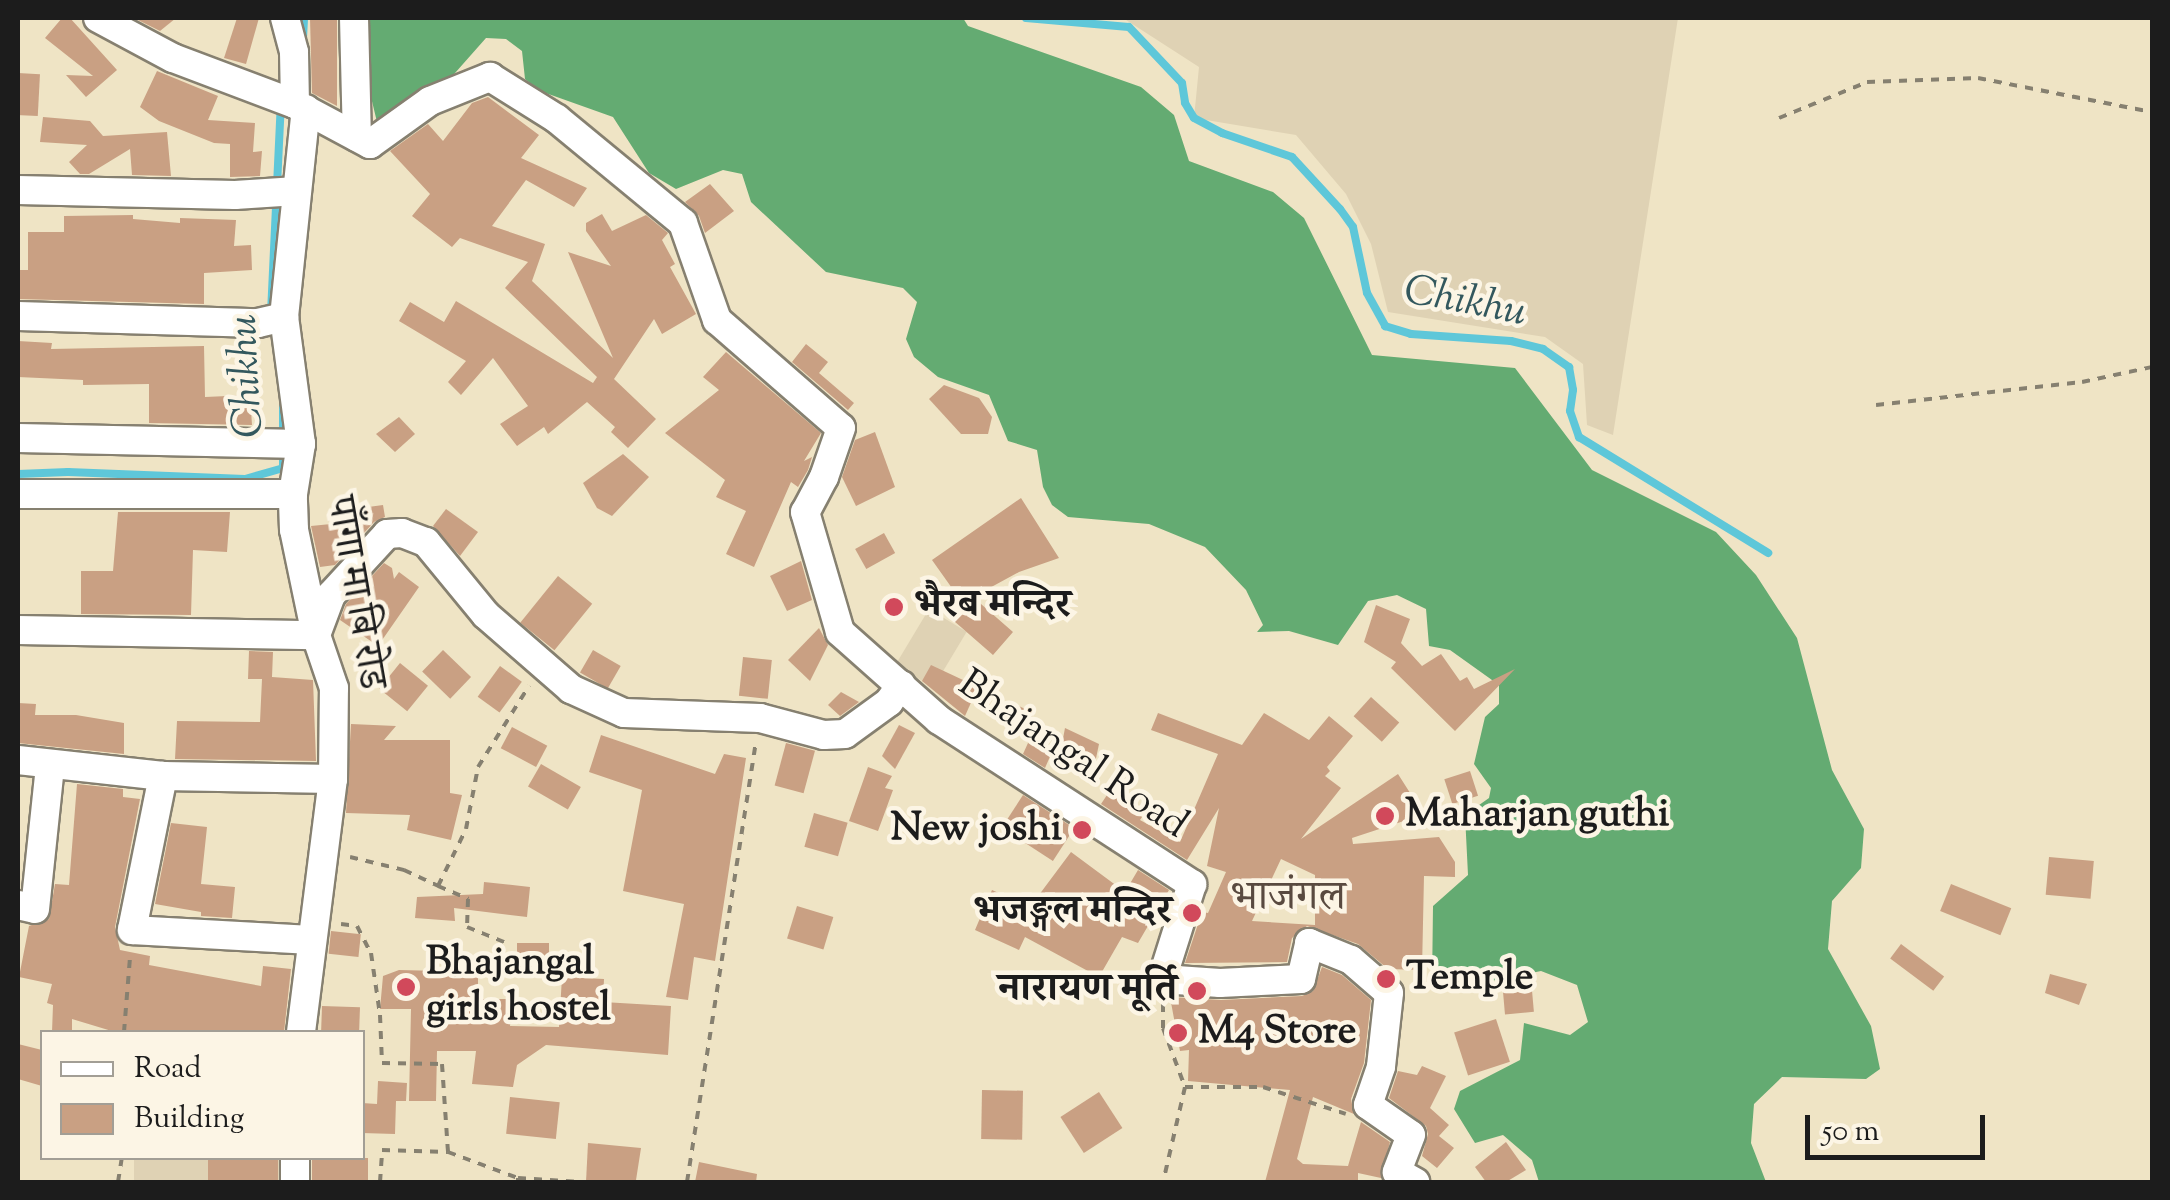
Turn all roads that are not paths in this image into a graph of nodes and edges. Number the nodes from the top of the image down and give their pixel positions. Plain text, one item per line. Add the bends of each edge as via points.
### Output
1 (98, 18) edge
2 (285, 18) edge
3 (354, 18) edge
4 (300, 106) junction
5 (357, 137) junction
6 (18, 190) edge
7 (297, 191) junction
8 (18, 316) edge
9 (284, 316) junction
10 (18, 438) edge
11 (302, 444) junction
12 (18, 494) edge
13 (293, 494) junction
14 (18, 630) edge
15 (316, 635) junction
16 (901, 685) junction
17 (18, 760) edge
18 (50, 767) junction
19 (163, 776) junction
20 (332, 779) junction
21 (18, 905) edge
22 (311, 940) junction
23 (300, 1030) edge
24 (1415, 1182) edge

1 - 4 street via 173,58
2 - 4 street, पाँगा मा बि रोड
3 - 5 street
4 - 5 street
4 - 7 street, पाँगा मा बि रोड
5 - 16 street, Bhajangal Road via 370,144 430,102 490,77 558,118 683,222 718,320 841,428 806,512 840,632
6 - 7 street
7 - 9 street, पाँगा मा बि रोड
8 - 9 street via 258,323
9 - 11 street, पाँगा मा बि रोड
10 - 11 street
11 - 13 street, पाँगा मा बि रोड
12 - 13 street
13 - 15 street, पाँगा मा बि रोड
14 - 15 street
15 - 16 street via 331,595 387,534 402,533 426,542 486,615 571,689 624,713 760,718 845,734 890,702
15 - 20 street, पाँगा मा बि रोड via 334,688
16 - 24 street, Bhajangal Road via 939,720 1192,884 1162,980 1301,979 1309,943 1350,960 1389,994 1381,1067 1368,1105 1411,1135 1397,1172
17 - 18 street
18 - 19 street
18 - 21 street via 35,909
19 - 20 street
19 - 22 street via 132,930
20 - 22 street, पाँगा मा बि रोड
22 - 23 street, पाँगा मा बि रोड

